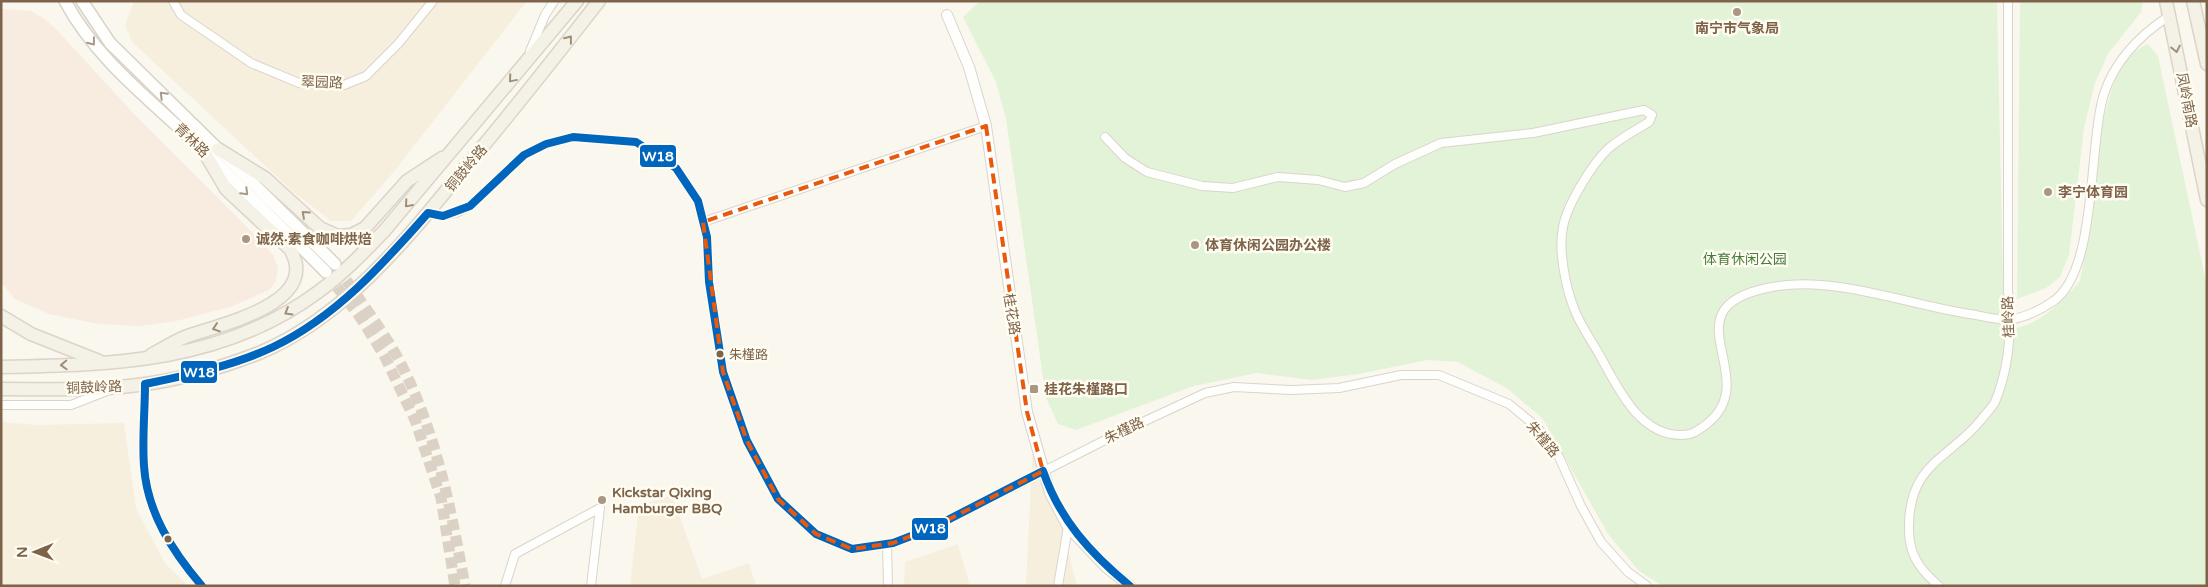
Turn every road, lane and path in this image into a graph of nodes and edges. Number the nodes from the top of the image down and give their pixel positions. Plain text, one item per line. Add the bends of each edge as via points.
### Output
1 (65, 1) edge
2 (82, 1) edge
3 (173, 1) edge
4 (433, 1) edge
5 (554, 1) edge
6 (577, 1) edge
7 (598, 1) edge
8 (2008, 1) edge
9 (2166, 1) edge
10 (2193, 1) edge
11 (947, 15) dead end
12 (2169, 16) junction
13 (526, 63) junction
14 (2207, 64) edge
15 (986, 126) junction
16 (1105, 137) dead end
17 (218, 149) junction
18 (454, 149) junction
19 (203, 150) junction
20 (2207, 200) edge
21 (428, 212) junction
22 (704, 222) junction
23 (335, 264) tunnel mouth
24 (326, 272) tunnel mouth
25 (1, 316) edge
26 (2011, 320) junction
27 (144, 358) junction
28 (102, 362) junction
29 (1, 367) edge
30 (145, 384) junction
31 (121, 386) junction
32 (1, 390) edge
33 (1, 405) edge
34 (1043, 471) junction
35 (1068, 527) junction
36 (887, 544) junction
37 (202, 586) edge
38 (505, 586) edge
39 (591, 586) edge
40 (888, 586) edge
41 (1058, 586) edge
42 (1130, 586) edge
43 (1647, 586) edge
44 (1939, 586) edge

1 -> 19 main road, 青林路 via 92,43 109,62
17 -> 2 main road, 青林路 via 110,43
3 - 4 street, 翠园路 via 181,15 251,63 299,83 344,86 366,76 398,44
5 - 13 street
6 - 13 main road, 铜鼓岭路
21 -> 7 main road, 铜鼓岭路 via 524,97
8 - 26 street, 桂岭路 via 2008,290
9 - 12 main road, 凤岭南路
10 - 14 main road, 凤岭南路
11 - 15 street, 桂花路 via 970,67
12 -> 20 main road, 凤岭南路
12 - 26 street via 2149,29 2118,62 2104,94 2086,222 2077,268 2067,289 2052,302
13 -> 18 main road, 铜鼓岭路
15 - 22 street
15 - 34 street, 桂花路 via 1027,412
16 - 26 street via 1126,158 1147,172 1202,186 1233,188 1278,177 1318,180 1345,187 1364,183 1395,164 1441,143 1532,133 1644,110 1652,115 1649,122 1607,150 1574,198 1563,227 1562,260 1575,312 1628,404 1656,430 1682,436 1696,433 1714,418 1725,402 1728,382 1718,336 1720,316 1730,301 1753,290 1785,284 1861,290 1953,312
18 -> 17 main road via 407,181 365,228 345,236 326,232 265,178
17 - 23 main road, 青林路
18 -> 27 main road, 铜鼓岭路 via 385,230 318,292 272,322 216,345
19 -> 24 main road, 青林路
19 -> 27 main road via 226,189 290,249 295,258 295,276 288,290 273,302 239,320 185,337
21 - 22 street, 朱槿路 via 443,216 470,206 524,155 546,144 573,137 598,137 636,142 676,168 698,201
21 - 30 main road, 铜鼓岭路 via 365,280 291,338 225,365
22 - 36 street, 朱槿路 via 722,372 747,441 778,499 816,534 852,549
25 - 28 main road via 32,334
26 - 44 street, 桂岭路 via 2008,357 1994,404 1974,429 1927,469 1909,505 1908,538 1920,570
27 - 28 main road, 铜鼓岭路
28 -> 29 main road, 铜鼓岭路
30 - 31 main road, 铜鼓岭路
30 - 37 street via 144,474 153,512 168,541
31 - 32 main road, 铜鼓岭路
31 - 33 street via 71,405
34 - 35 street, 桂花路
34 - 36 street, 朱槿路 via 932,528
34 - 43 street, 朱槿路 via 1205,393 1234,387 1339,388 1401,375 1439,375 1509,404 1537,427 1559,458 1601,542 1628,572
35 - 41 street
35 - 42 street, 桂花路 via 1106,567
36 - 40 street
38 - 39 street via 515,554 600,508

